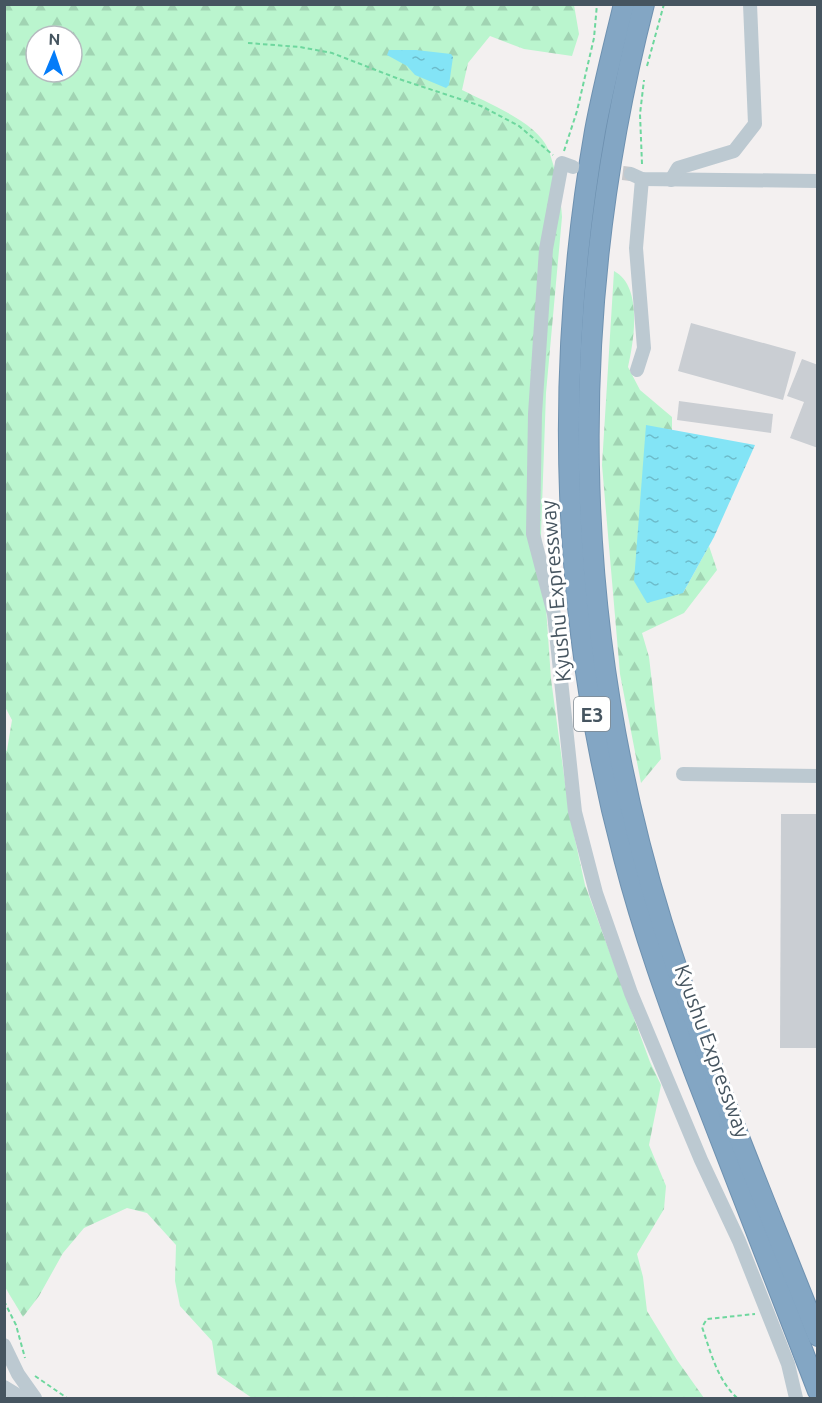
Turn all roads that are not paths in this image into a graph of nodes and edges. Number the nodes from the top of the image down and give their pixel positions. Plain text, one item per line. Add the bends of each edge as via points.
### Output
1 (624, 4) edge
2 (644, 4) edge
3 (750, 4) edge
4 (567, 165) road end
5 (671, 180) junction
6 (818, 182) edge
7 (637, 370) dead end
8 (683, 774) dead end
9 (818, 776) edge
10 (818, 1336) edge
11 (4, 1345) edge
12 (4, 1387) edge
13 (818, 1392) edge
14 (22, 1398) edge
15 (35, 1398) edge
16 (796, 1398) edge

1 - 13 highway, Kyushu Expressway / E3 via 596,127 574,297 570,506 590,702 623,858 666,994
2 - 10 highway, Kyushu Expressway / E3 via 614,135 593,301 589,496 602,652 619,756 662,922 716,1078
3 - 5 street via 755,124 734,151 678,168
4 - 16 street via 546,249 535,414 533,534 554,614 575,812 596,893 631,993 739,1241 788,1364
5 - 6 street
5 - 7 street via 636,177 636,248 644,348
8 - 9 street
11 - 15 street
12 - 14 street

